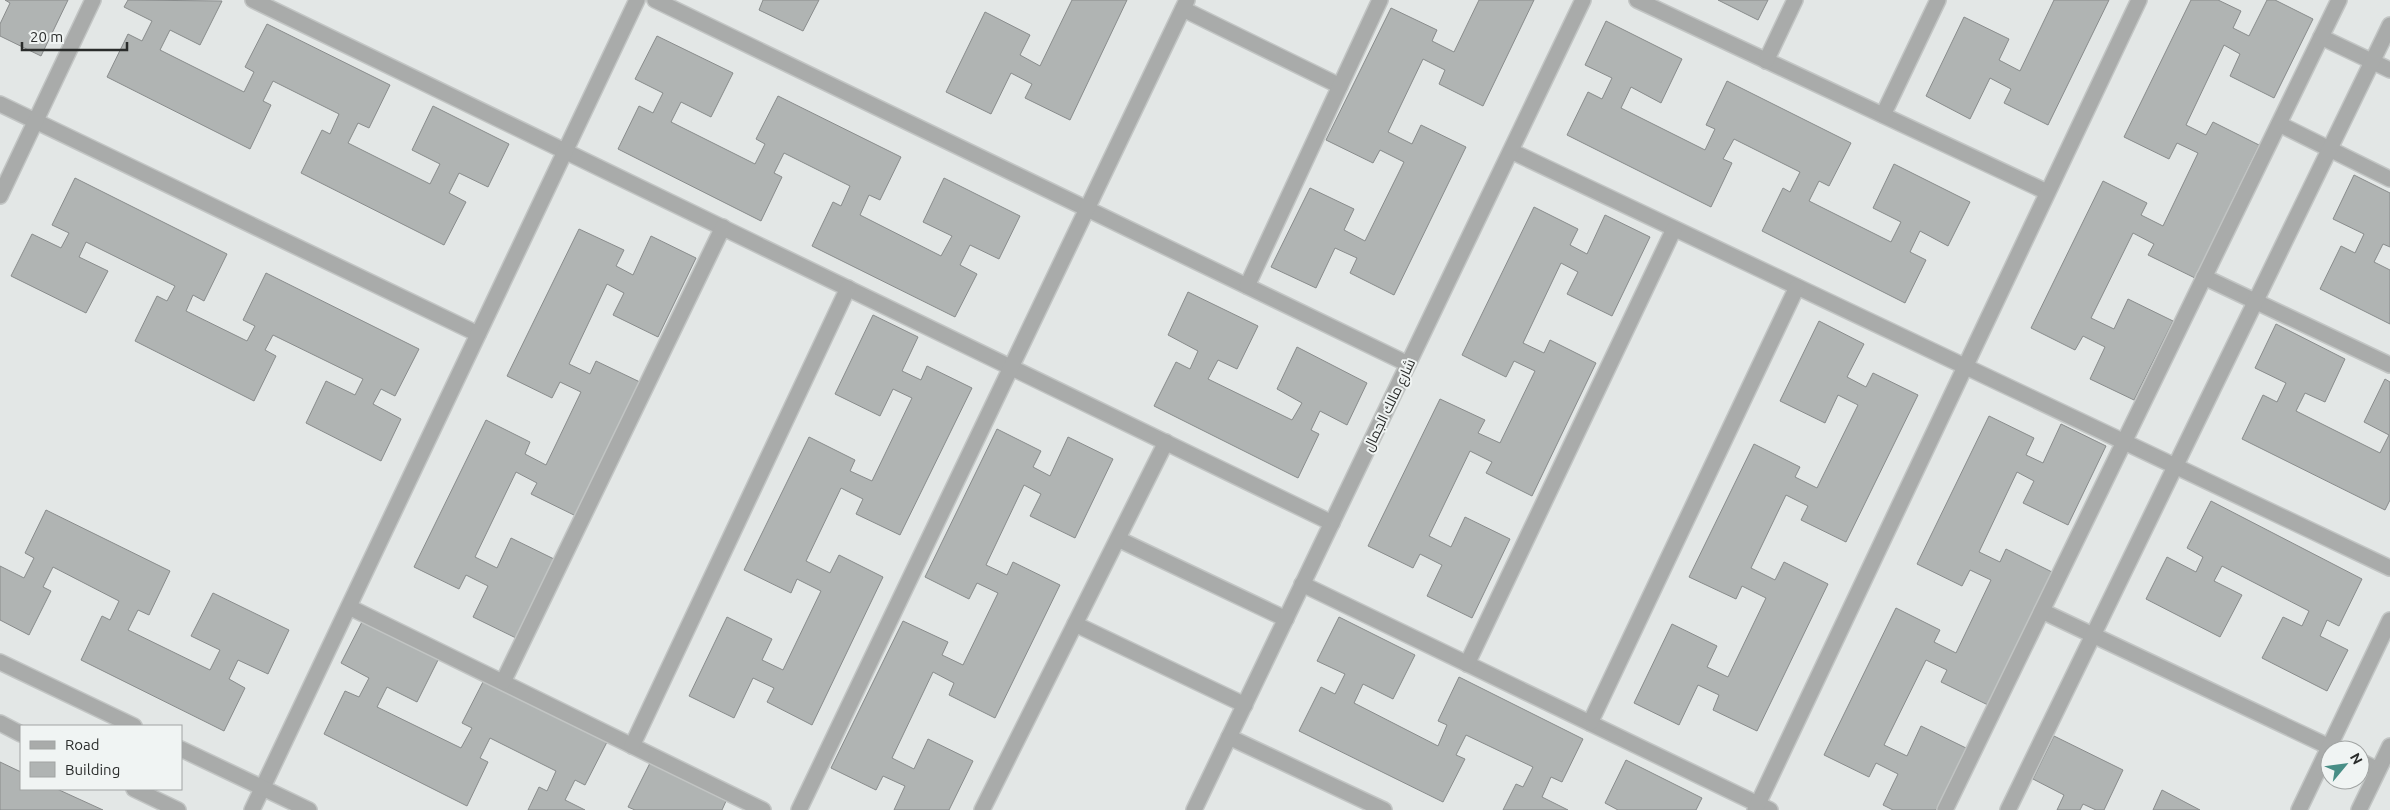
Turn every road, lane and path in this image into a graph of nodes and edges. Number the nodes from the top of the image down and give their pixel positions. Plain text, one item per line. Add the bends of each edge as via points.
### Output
1 (93, 0) edge
2 (253, 0) edge
3 (637, 0) edge
4 (655, 0) edge
5 (1380, 0) edge
6 (1583, 0) edge
7 (1637, 0) edge
8 (1795, 0) edge
9 (1938, 0) edge
10 (2139, 0) edge
11 (2339, 0) edge
12 (1185, 5) edge
13 (2390, 26) edge
14 (2321, 37) junction
15 (1766, 61) junction
16 (2372, 62) junction
17 (2390, 70) edge
18 (1340, 86) junction
19 (0, 104) edge
20 (1883, 115) junction
21 (35, 121) junction
22 (2279, 124) junction
23 (2330, 149) junction
24 (565, 151) junction
25 (1511, 151) junction
26 (2390, 179) edge
27 (2047, 192) junction
28 (0, 196) edge
29 (1087, 209) junction
30 (723, 228) junction
31 (1674, 229) junction
32 (2204, 277) junction
33 (1247, 286) junction
34 (1797, 287) junction
35 (848, 288) junction
36 (2256, 302) junction
37 (478, 334) junction
38 (1408, 364) junction
39 (2390, 365) edge
40 (1012, 367) junction
41 (1965, 367) junction
42 (1166, 442) junction
43 (2124, 442) junction
44 (2176, 467) junction
45 (1332, 523) junction
46 (1118, 539) junction
47 (2390, 568) edge
48 (1302, 584) junction
49 (349, 607) junction
50 (2042, 611) junction
51 (1286, 619) junction
52 (2390, 620) edge
53 (1075, 624) junction
54 (2094, 635) junction
55 (0, 662) edge
56 (1467, 664) junction
57 (502, 682) junction
58 (1245, 705) junction
59 (0, 723) edge
60 (1590, 723) junction
61 (132, 725) edge
62 (20, 733) edge
63 (1229, 737) junction
64 (2336, 740) edge
65 (2320, 742) edge
66 (632, 746) junction
67 (2390, 746) edge
68 (182, 749) edge
69 (2370, 766) edge
70 (2378, 770) junction
71 (2320, 771) edge
72 (263, 788) junction
73 (136, 790) edge
74 (1761, 808) edge
75 (178, 810) edge
76 (252, 810) edge
77 (309, 810) edge
78 (763, 810) edge
79 (799, 810) edge
80 (982, 810) edge
81 (1194, 810) edge
82 (1384, 810) edge
83 (1945, 810) edge
84 (2008, 810) edge
85 (2299, 810) edge
86 (2359, 810) edge

1 - 21 street
2 - 24 street
3 - 24 street
4 - 29 street
5 - 18 street
6 - 25 street, شارع مالك الجمال
7 - 15 street
8 - 15 street
9 - 20 street
10 - 27 street
11 - 14 street
12 - 18 street
12 - 29 street
13 - 16 street
14 - 16 street
14 - 22 street
15 - 20 street
16 - 17 street
16 - 23 street
18 - 33 street
19 - 21 street
20 - 27 street
21 - 28 street
21 - 37 street
22 - 23 street
22 - 32 street
23 - 26 street
23 - 36 street
24 - 30 street
24 - 37 street
25 - 31 street
25 - 38 street, شارع مالك الجمال
27 - 41 street
29 - 33 street
29 - 40 street
30 - 35 street
30 - 57 street
31 - 34 street
31 - 56 street
32 - 36 street
32 - 43 street
33 - 38 street
34 - 41 street
34 - 60 street
35 - 40 street
35 - 66 street
36 - 39 street
36 - 44 street
37 - 49 street
38 - 45 street, شارع مالك الجمال
40 - 42 street
40 - 79 street
41 - 43 street
41 - 74 street
42 - 45 street
42 - 46 street
43 - 44 street
43 - 50 street
44 - 47 street
44 - 54 street
45 - 48 street, شارع مالك الجمال
46 - 51 street
46 - 53 street
48 - 51 street, شارع مالك الجمال
48 - 56 street
49 - 57 street
49 - 72 street
50 - 54 street
50 - 83 street
51 - 58 street, شارع مالك الجمال
52 - 64 street
53 - 58 street
53 - 80 street
54 - 65 street
54 - 84 street
55 - 61 street
56 - 60 street
57 - 66 street
58 - 63 street, شارع مالك الجمال
59 - 62 street
60 - 74 street
63 - 81 street, شارع مالك الجمال
63 - 82 street
66 - 78 street
67 - 70 street
68 - 72 street
69 - 70 street
70 - 86 street
71 - 85 street
72 - 76 street
72 - 77 street
73 - 75 street

